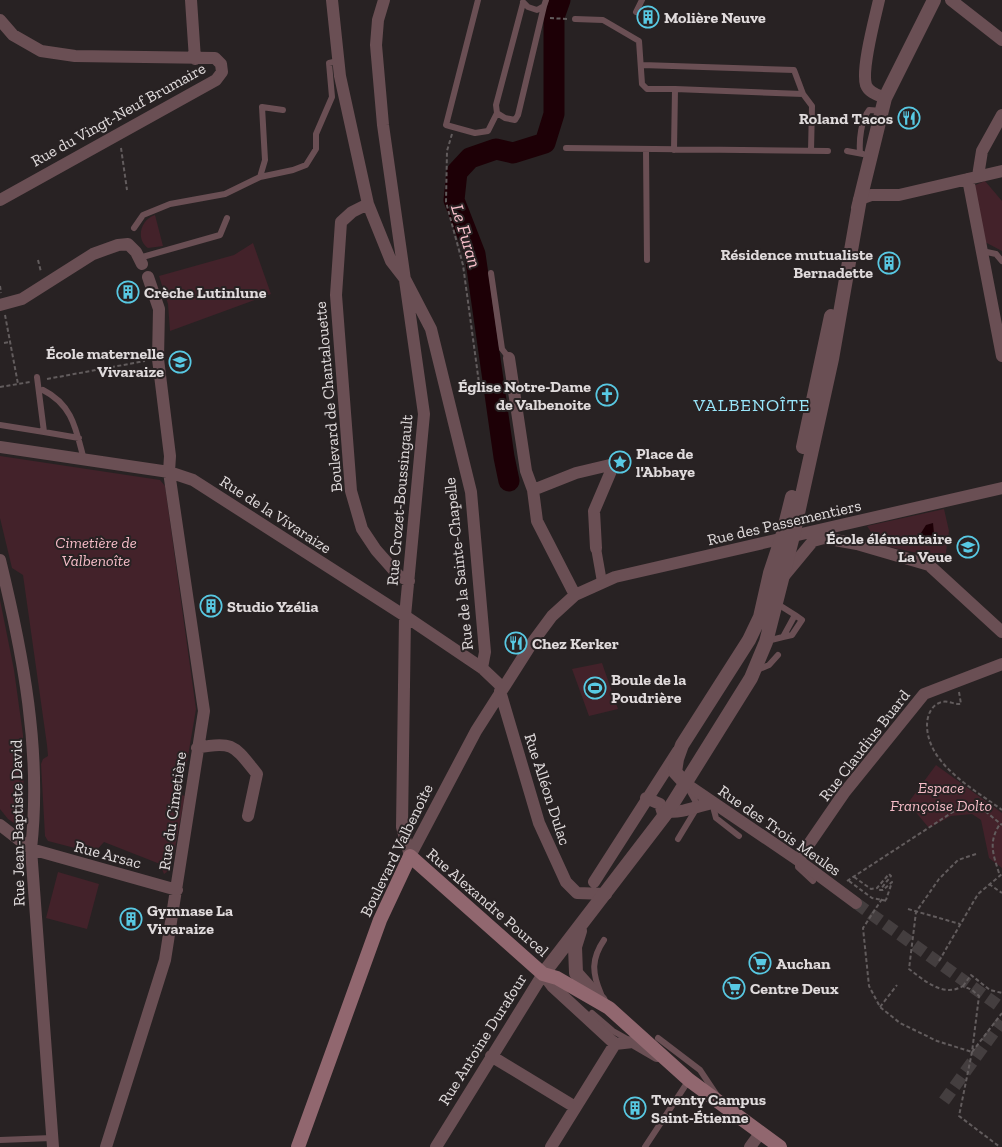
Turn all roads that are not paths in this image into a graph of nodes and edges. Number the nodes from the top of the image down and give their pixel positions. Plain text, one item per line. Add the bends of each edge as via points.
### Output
1 (191, 0) edge
2 (332, 0) edge
3 (384, 0) edge
4 (478, 0) edge
5 (642, 0) edge
6 (879, 0) edge
7 (934, 0) edge
8 (951, 0) edge
9 (522, 2) edge
10 (545, 3) edge
11 (636, 12) dead end
12 (575, 19) dead end
13 (0, 20) edge
14 (1002, 40) edge
15 (195, 59) junction
16 (338, 61) junction
17 (642, 65) junction
18 (675, 89) junction
19 (803, 94) junction
20 (883, 104) junction
21 (283, 110) dead end
22 (497, 113) junction
23 (1002, 116) edge
24 (566, 148) dead end
25 (646, 149) junction
26 (674, 150) junction
27 (811, 151) junction
28 (828, 151) dead end
29 (847, 151) dead end
30 (866, 155) junction
31 (1002, 171) edge
32 (260, 177) junction
33 (973, 177) junction
34 (860, 199) junction
35 (0, 200) edge
36 (368, 204) junction
37 (227, 218) dead end
38 (134, 228) dead end
39 (982, 251) junction
40 (647, 260) dead end
41 (141, 261) joint
42 (1002, 261) edge
43 (491, 273) dead end
44 (148, 277) dead end
45 (405, 279) junction
46 (2, 304) edge
47 (1002, 356) edge
48 (509, 358) joint
49 (35, 379) road end
50 (43, 390) dead end
51 (0, 425) edge
52 (44, 432) junction
53 (78, 438) junction
54 (0, 447) edge
55 (84, 460) junction
56 (169, 472) junction
57 (1002, 488) edge
58 (533, 490) junction
59 (852, 523) junction
60 (788, 537) junction
61 (762, 542) junction
62 (845, 542) junction
63 (596, 548) joint
64 (777, 553) junction
65 (0, 560) edge
66 (784, 576) junction
67 (409, 581) junction
68 (602, 582) junction
69 (575, 595) junction
70 (776, 603) junction
71 (405, 616) junction
72 (1002, 632) edge
73 (766, 642) junction
74 (778, 655) dead end
75 (1002, 664) edge
76 (482, 668) junction
77 (753, 672) junction
78 (501, 689) junction
79 (682, 745) junction
80 (198, 748) junction
81 (689, 779) junction
82 (646, 798) junction
83 (712, 803) junction
84 (698, 806) junction
85 (666, 814) junction
86 (248, 816) dead end
87 (0, 825) edge
88 (739, 836) dead end
89 (678, 839) dead end
90 (620, 842) junction
91 (31, 849) junction
92 (410, 856) junction
93 (635, 856) junction
94 (798, 860) junction
95 (813, 881) dead end
96 (594, 882) dead end
97 (177, 890) junction
98 (606, 894) junction
99 (856, 903) tunnel mouth
100 (582, 924) junction
101 (604, 940) dead end
102 (543, 974) junction
103 (609, 1008) junction
104 (592, 1013) dead end
105 (658, 1038) dead end
106 (633, 1042) junction
107 (615, 1044) junction
108 (491, 1056) junction
109 (669, 1061) junction
110 (689, 1080) junction
111 (721, 1103) junction
112 (575, 1107) junction
113 (761, 1132) junction
114 (0, 1140) edge
115 (53, 1142) edge
116 (106, 1147) edge
117 (298, 1147) edge
118 (436, 1147) edge
119 (551, 1147) edge
120 (645, 1147) edge
121 (750, 1147) edge
122 (780, 1147) edge

1 - 15 street
2 - 16 street, Rue de la Sainte-Chapelle
3 - 45 street, Rue Crozet-Boussingault via 378,20 377,55 389,178
4 - 22 lane via 446,125 475,133 488,131
5 - 11 lane
6 - 20 street via 865,72 866,85
7 - 20 street
8 - 14 street
9 - 10 lane via 537,10
9 - 22 lane via 496,104
10 - 22 lane via 518,115 515,120
12 - 17 lane via 603,20 639,41
13 - 15 street, Rue du Vingt-Neuf Brumaire via 13,35 41,51 76,56
15 - 35 street, Rue du Vingt-Neuf Brumaire via 215,58 221,64 222,72 216,80
16 - 32 lane via 329,63 332,97 316,134 316,149 306,164 294,170
16 - 36 street, Rue de la Sainte-Chapelle
17 - 18 lane via 642,84 647,89
17 - 19 lane via 794,70
18 - 19 lane
18 - 26 lane
19 - 27 lane via 812,106
20 - 30 street
21 - 32 lane via 262,107 265,160
23 - 33 street via 982,151
24 - 25 lane
25 - 26 lane
25 - 40 lane
26 - 27 lane
27 - 28 lane
29 - 30 lane
30 - 34 street
31 - 33 street
32 - 38 lane via 225,194 143,215
33 - 34 street via 898,195 871,195
33 - 39 street
34 - 60 street via 828,329
36 - 45 street, Rue de la Sainte-Chapelle via 391,261
36 - 67 street, Boulevard de Chantalouette via 341,222 336,295 350,492 362,528 376,550 399,576
37 - 41 lane via 220,234
39 - 42 lane via 996,254
39 - 47 street
41 - 46 street via 128,244 118,245 93,254 22,299
43 - 48 lane via 502,349
44 - 56 street, Rue du Cimetière via 159,309 158,359 170,456
45 - 67 street, Rue Crozet-Boussingault via 424,414
45 - 76 street, Rue de la Sainte-Chapelle via 430,329 471,492 485,652
48 - 58 street via 526,472
49 - 52 lane
50 - 53 lane via 57,397 74,422
51 - 52 lane
52 - 53 lane
53 - 55 lane
54 - 55 street, Rue de la Vivaraize
55 - 56 street, Rue de la Vivaraize
56 - 71 street, Rue de la Vivaraize via 193,480
56 - 80 street, Rue du Cimetière via 204,711
57 - 59 street, Rue des Passementiers
58 - 63 street via 576,473 614,464 594,511
58 - 69 street via 537,521
59 - 60 street, Rue des Passementiers
59 - 62 lane via 840,530 839,536
60 - 61 street, Rue des Passementiers
60 - 64 street
60 - 66 street, Rue Antoine Durafour
61 - 64 street
61 - 68 street, Rue des Passementiers
62 - 66 street via 824,538 812,542
62 - 72 street via 929,565
63 - 68 street
64 - 73 street via 779,560 767,616
64 - 79 street via 760,616 749,640
65 - 91 street, Rue Jean-Baptiste David via 24,672 32,733 34,823
66 - 70 street, Rue Antoine Durafour
67 - 71 street, Rue Crozet-Boussingault
68 - 69 street, Rue des Passementiers
69 - 78 street, Boulevard Valbenoîte via 542,630
70 - 73 street, Rue Antoine Durafour
70 - 73 lane via 802,620 792,635
71 - 76 street, Rue de la Vivaraize
71 - 92 street, Rue Crozet-Boussingault via 402,827
73 - 77 street, Rue Antoine Durafour
74 - 77 lane via 769,665
75 - 94 street, Rue Claudius Buard via 924,694 844,793
76 - 78 street, Rue de la Vivaraize
77 - 81 street, Rue Antoine Durafour
78 - 92 street, Boulevard Valbenoîte
78 - 98 street, Rue Alléon Dulac via 538,823 566,882 577,893
79 - 81 street via 675,772
79 - 82 street
80 - 86 street via 220,743 235,748 257,774
80 - 97 street, Rue du Cimetière
81 - 83 street, Rue des Trois Meules
81 - 84 lane
81 - 85 street, Rue Antoine Durafour
82 - 85 street via 660,804
82 - 90 street
83 - 84 street
83 - 88 lane via 716,818
83 - 94 street, Rue des Trois Meules
84 - 85 street
84 - 89 lane
85 - 93 street, Rue Antoine Durafour
87 - 91 street
90 - 93 street via 624,852
90 - 96 street
91 - 97 street, Rue Arsac
91 - 115 street, Rue Jean-Baptiste David
92 - 102 main road, Rue Alexandre Pourcel
92 - 117 main road, Boulevard Valbenoîte via 380,920
93 - 98 street, Rue Antoine Durafour
94 - 95 lane via 798,867
94 - 99 street, Rue des Trois Meules
97 - 116 street, Rue du Cimetière via 165,960
98 - 100 street, Rue Antoine Durafour
100 - 102 street, Rue Antoine Durafour
100 - 103 street, Rue Alexandre Pourcel via 576,947 576,973
101 - 103 lane via 595,954 594,974
102 - 103 main road, Rue Alexandre Pourcel via 557,978
102 - 107 street, Rue Alexandre Pourcel
102 - 108 street, Rue Antoine Durafour
103 - 109 main road, Rue Alexandre Pourcel
104 - 106 lane via 613,1031
105 - 111 lane via 700,1070
106 - 107 street
106 - 109 street
107 - 112 street
108 - 112 street
108 - 118 street, Rue Antoine Durafour
109 - 110 main road, Rue Alexandre Pourcel
110 - 111 main road, Rue Alexandre Pourcel
110 - 120 lane
111 - 113 main road, Rue Alexandre Pourcel
112 - 119 street
113 - 121 street
113 - 122 main road, Rue Alexandre Pourcel
114 - 115 lane

